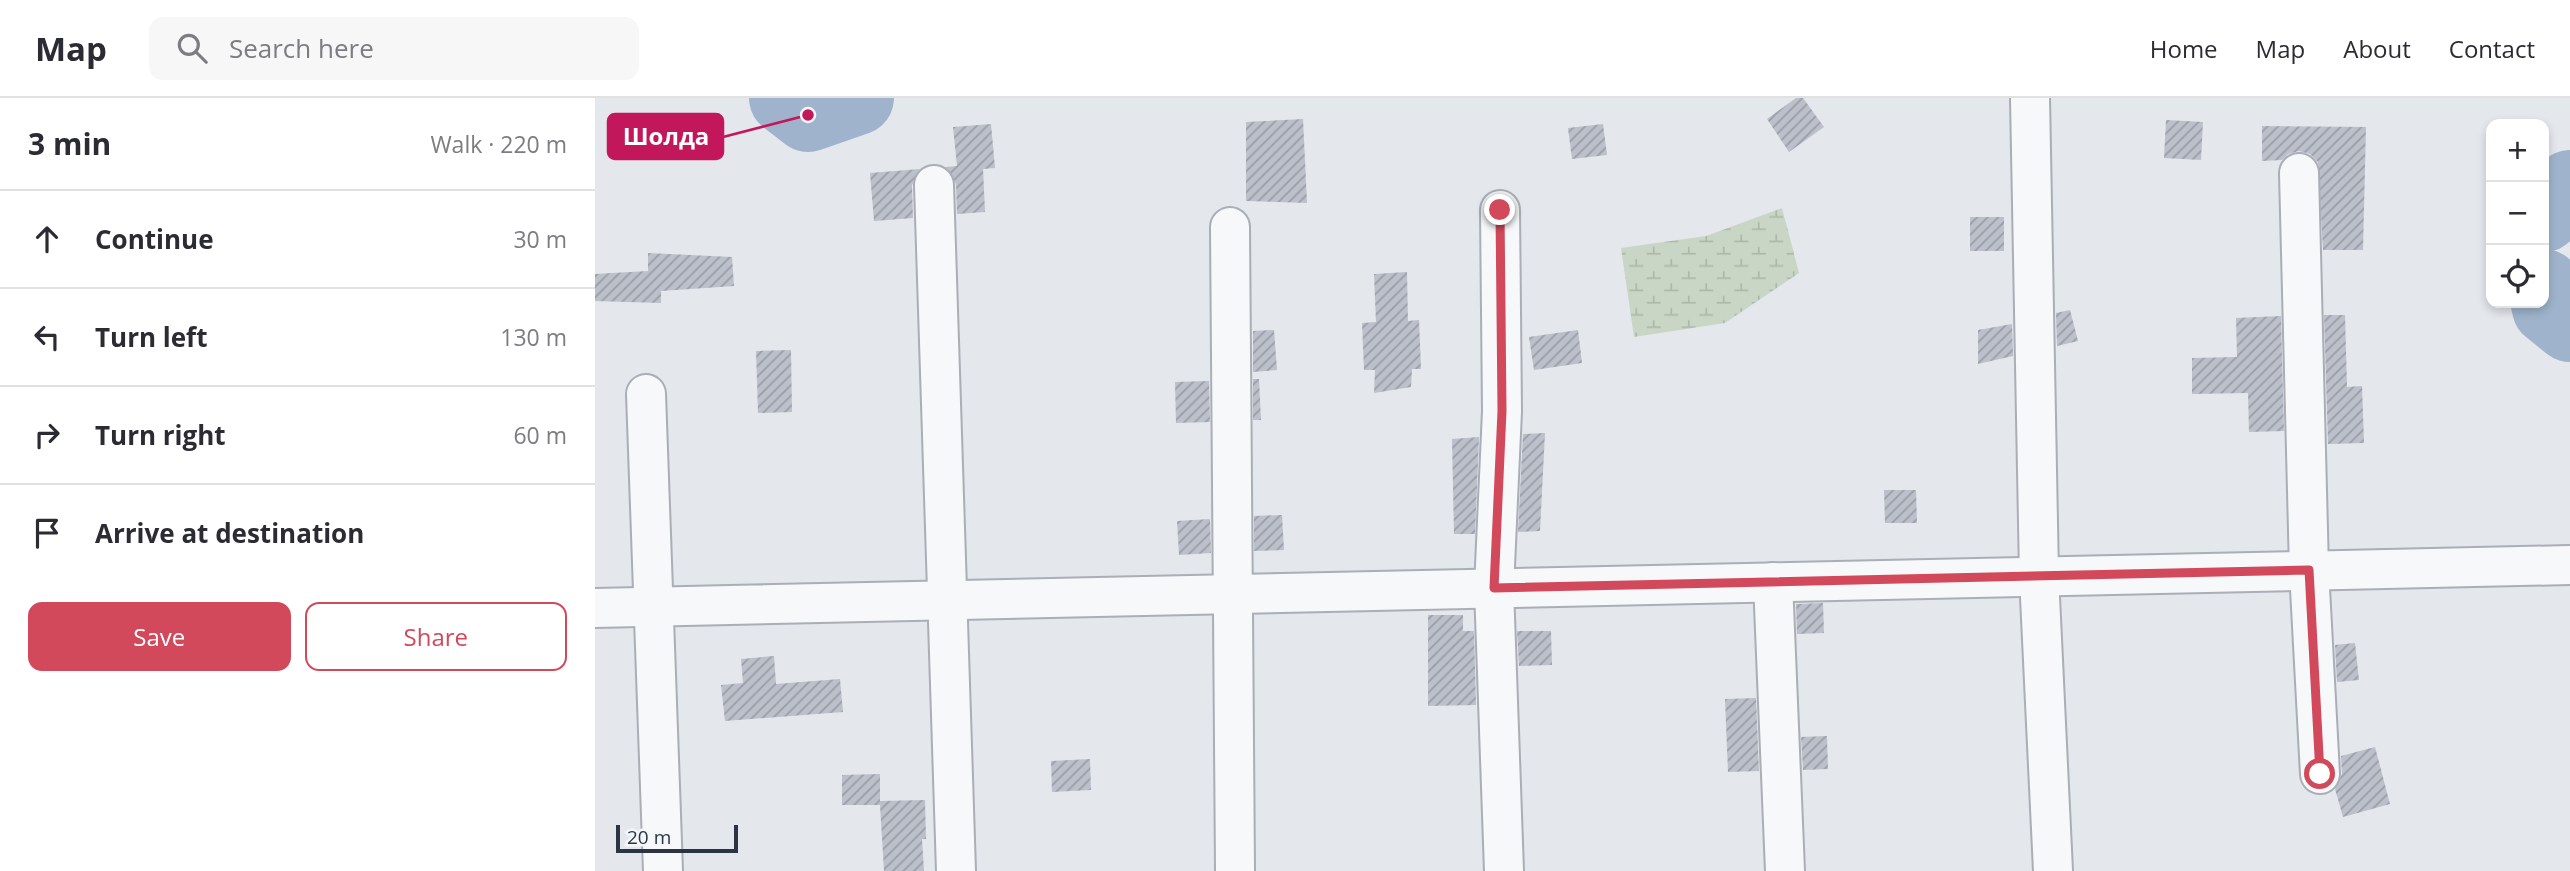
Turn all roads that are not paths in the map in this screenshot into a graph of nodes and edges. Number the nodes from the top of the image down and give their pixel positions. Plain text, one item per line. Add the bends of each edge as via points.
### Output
1 (2030, 98) edge
2 (2299, 173) dead end
3 (934, 185) dead end
4 (1500, 210) dead end
5 (1230, 227) dead end
6 (646, 394) dead end
7 (2570, 565) edge
8 (2309, 570) junction
9 (2039, 576) junction
10 (1773, 582) junction
11 (1494, 588) junction
12 (1235, 594) junction
13 (948, 600) junction
14 (654, 606) junction
15 (595, 608) edge
16 (2320, 774) dead end
17 (663, 871) edge
18 (955, 871) edge
19 (1235, 871) edge
20 (1504, 871) edge
21 (1785, 871) edge
22 (2053, 871) edge

1 - 9 street
2 - 8 street
3 - 13 street
4 - 11 street via 1502,411
5 - 12 street
6 - 14 street
7 - 8 street
8 - 9 street
8 - 16 street
9 - 10 street
9 - 22 street
10 - 11 street
10 - 21 street
11 - 12 street
11 - 20 street
12 - 13 street
12 - 19 street
13 - 14 street
13 - 18 street
14 - 15 street
14 - 17 street

